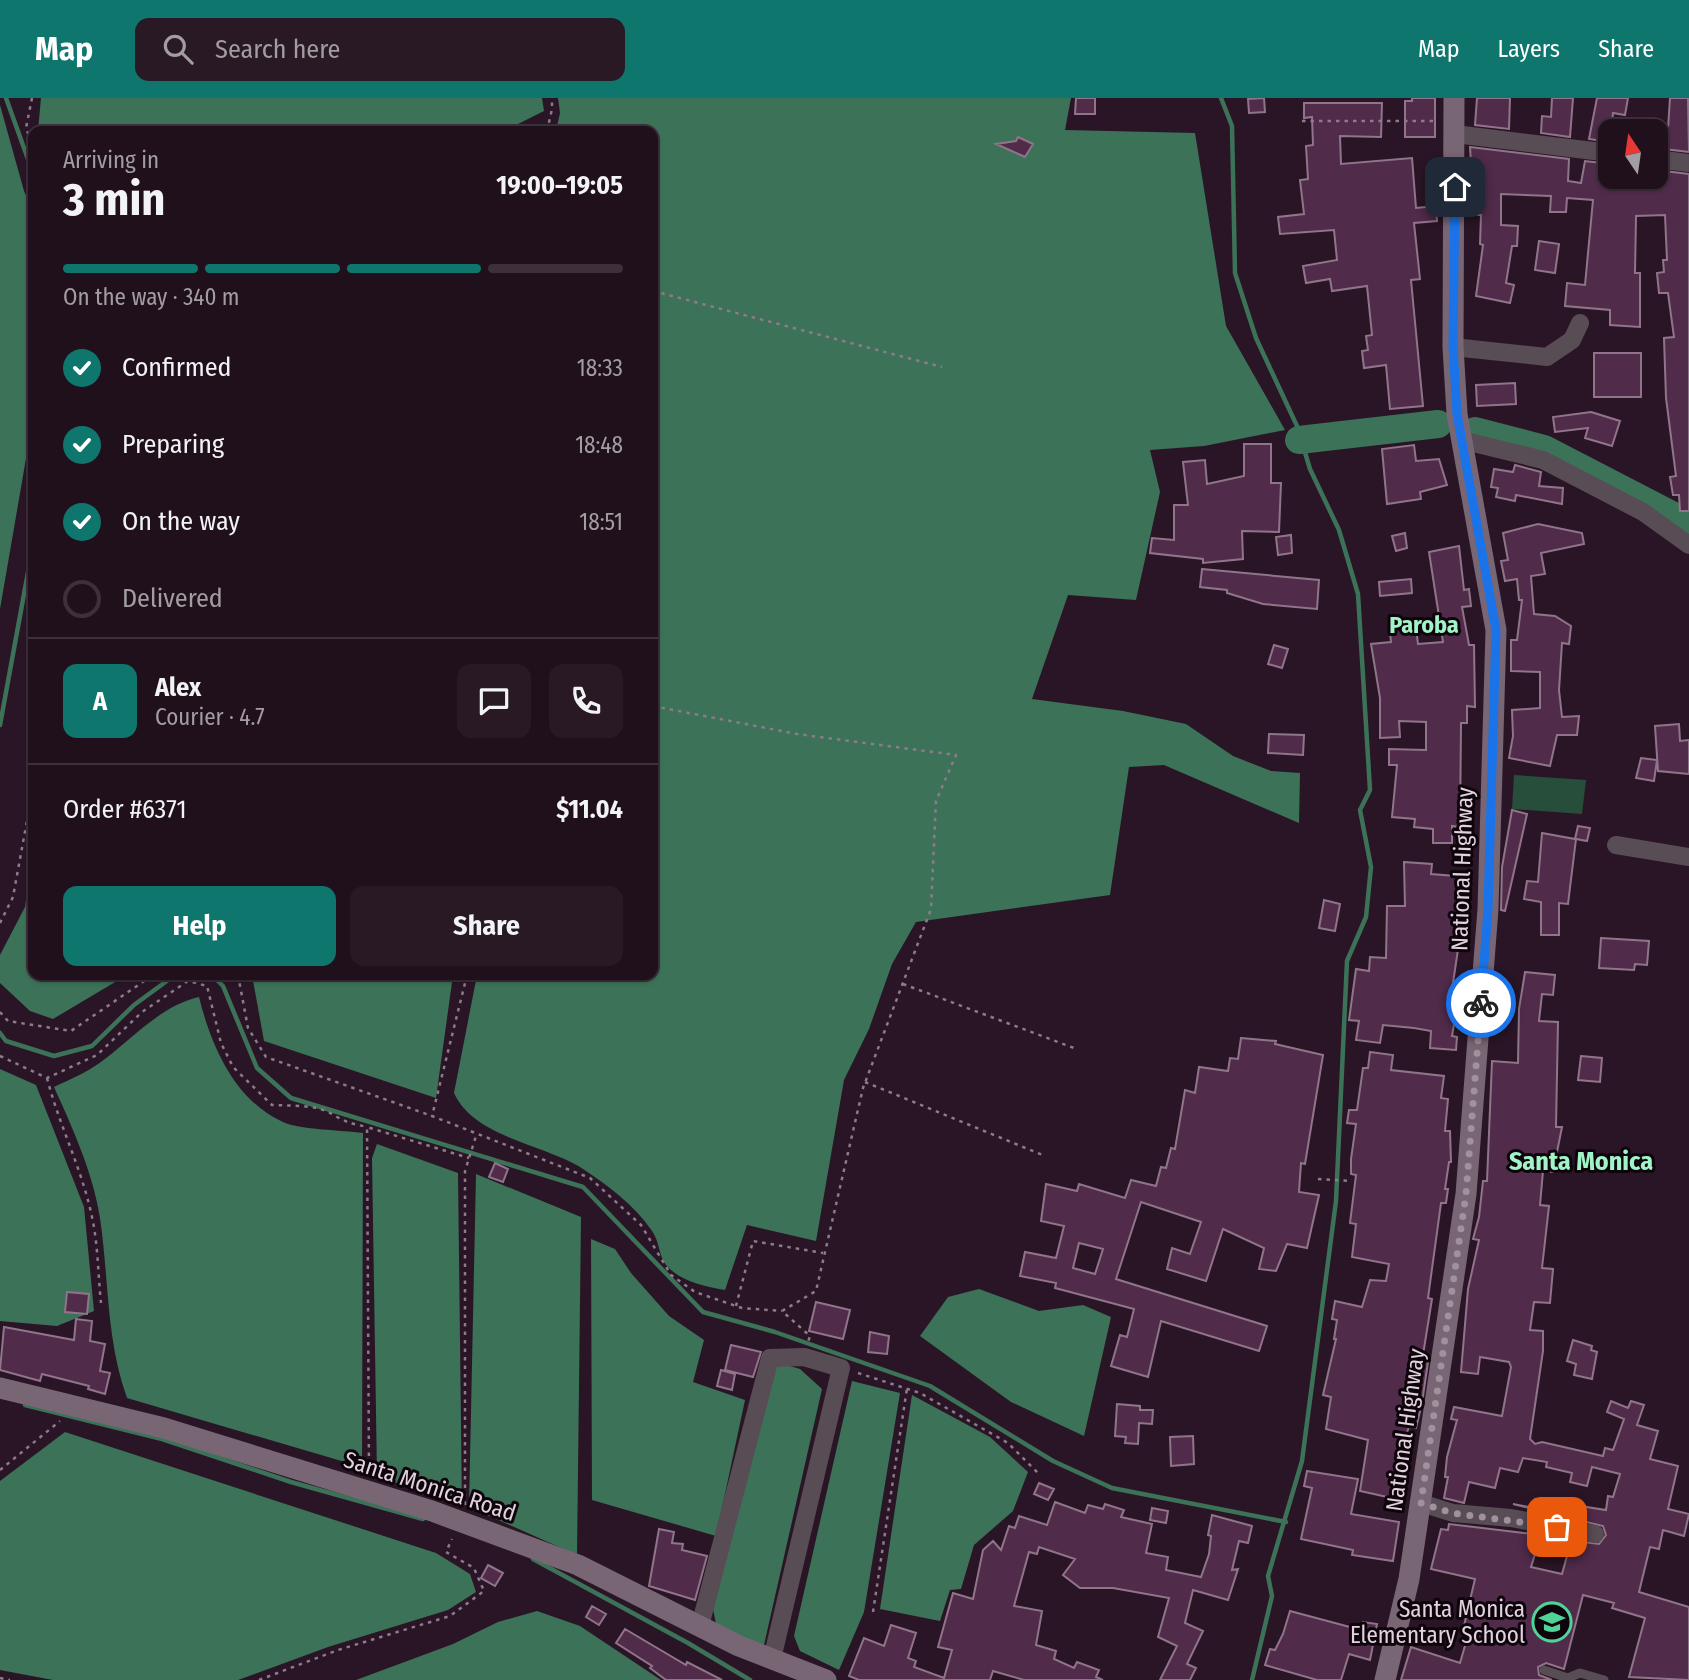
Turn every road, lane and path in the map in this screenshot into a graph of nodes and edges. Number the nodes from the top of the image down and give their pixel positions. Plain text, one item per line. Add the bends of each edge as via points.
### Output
1 (32, 98) edge
2 (552, 98) edge
3 (1454, 98) edge
4 (1302, 121) dead end
5 (548, 126) edge
6 (1455, 127) junction
7 (28, 133) edge
8 (1598, 151) edge
9 (1668, 160) edge
10 (1689, 163) edge
11 (658, 293) edge
12 (1580, 323) dead end
13 (1453, 347) junction
14 (942, 367) dead end
15 (1461, 440) junction
16 (1689, 545) edge
17 (658, 707) edge
18 (28, 815) edge
19 (1616, 845) dead end
20 (1689, 857) edge
21 (0, 923) edge
22 (146, 980) edge
23 (239, 980) edge
24 (466, 980) edge
25 (902, 984) junction
26 (0, 1012) edge
27 (1074, 1048) dead end
28 (0, 1056) edge
29 (47, 1078) junction
30 (865, 1082) junction
31 (432, 1115) junction
32 (367, 1127) junction
33 (476, 1136) junction
34 (1045, 1156) dead end
35 (469, 1158) junction
36 (1318, 1179) dead end
37 (1352, 1181) dead end
38 (823, 1253) junction
39 (101, 1303) dead end
40 (736, 1307) junction
41 (782, 1311) junction
42 (810, 1336) dead end
43 (841, 1368) junction
44 (0, 1388) edge
45 (907, 1388) junction
46 (57, 1423) dead end
47 (0, 1470) edge
48 (1040, 1475) dead end
49 (369, 1493) junction
50 (1421, 1503) junction
51 (465, 1523) junction
52 (1595, 1534) dead end
53 (449, 1545) dead end
54 (873, 1612) dead end
55 (700, 1626) junction
56 (772, 1659) junction
57 (1544, 1670) dead end
58 (0, 1678) edge
59 (10, 1680) edge
60 (259, 1680) edge
61 (826, 1680) edge
62 (1385, 1680) edge
63 (1605, 1680) edge

1 - 7 path
2 - 5 path
3 - 6 main road, National Highway
4 - 6 path
6 - 8 street
6 - 13 main road, National Highway
9 - 10 street
11 - 14 path
12 - 13 street via 1572,340 1547,358
13 - 15 main road, National Highway
15 - 16 street via 1543,460 1643,512
15 - 50 main road, National Highway via 1496,630 1488,909 1466,1194
17 - 25 path via 797,734 956,755 936,801 931,909
18 - 21 path via 13,897
19 - 20 street
22 - 26 path via 71,1031 8,1021
23 - 31 path via 248,1028 266,1057
24 - 31 path
25 - 27 path
25 - 30 path
28 - 29 path
29 - 32 path via 97,1055 142,1012 188,981 207,986 221,1043 233,1067 272,1105 308,1107
29 - 39 path via 92,1218
30 - 34 path
30 - 38 path
31 - 33 path
32 - 35 path
32 - 49 path
33 - 35 path
33 - 40 path via 590,1178 641,1225 671,1275 695,1292
35 - 51 path via 465,1171
36 - 37 path
38 - 40 path via 753,1241
38 - 41 path via 816,1291
40 - 41 path
41 - 42 path
43 - 45 path
43 - 55 street via 804,1357 770,1358
43 - 56 street
44 - 49 main road, Santa Monica Road via 164,1428
45 - 48 path via 1008,1443
45 - 54 path
46 - 47 path
49 - 51 main road, Santa Monica Road
50 - 52 street via 1452,1513 1511,1518
50 - 62 main road, National Highway
51 - 55 main road, Santa Monica Road via 578,1565
53 - 60 path via 446,1552 474,1568 484,1591 450,1616
55 - 56 main road, Santa Monica Road
56 - 61 main road, Santa Monica Road
57 - 63 lane via 1568,1678 1580,1673
58 - 59 path

